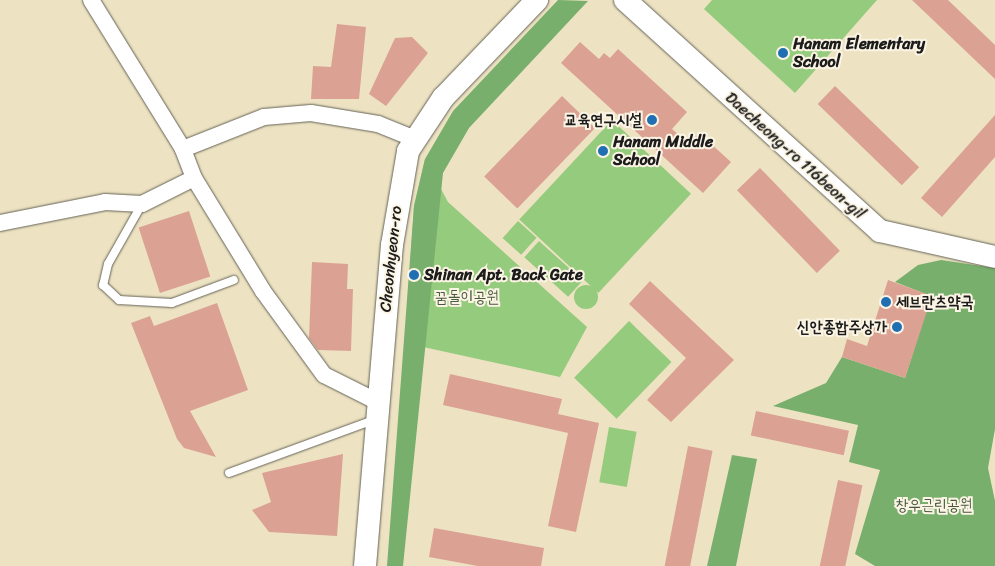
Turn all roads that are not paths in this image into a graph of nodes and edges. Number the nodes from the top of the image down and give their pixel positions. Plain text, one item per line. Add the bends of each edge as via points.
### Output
1 (91, 0) edge
2 (537, 0) edge
3 (624, 0) edge
4 (415, 139) junction
5 (183, 149) junction
6 (194, 178) junction
7 (142, 204) junction
8 (0, 222) edge
9 (995, 257) edge
10 (234, 280) dead end
11 (377, 411) junction
12 (229, 473) dead end
13 (365, 566) edge

1 - 5 street
2 - 4 main road, Cheonhyeon-ro via 443,98
3 - 9 main road, Daecheong-ro 116beon-gil via 880,232
4 - 5 street via 378,124 311,114 264,117
4 - 11 main road, Cheonhyeon-ro via 397,202
5 - 6 street
6 - 7 street
6 - 11 street via 263,290 324,375
7 - 8 street via 105,202
7 - 10 lane via 108,264 103,285 119,300 172,303
11 - 12 lane
11 - 13 main road, Cheonhyeon-ro

